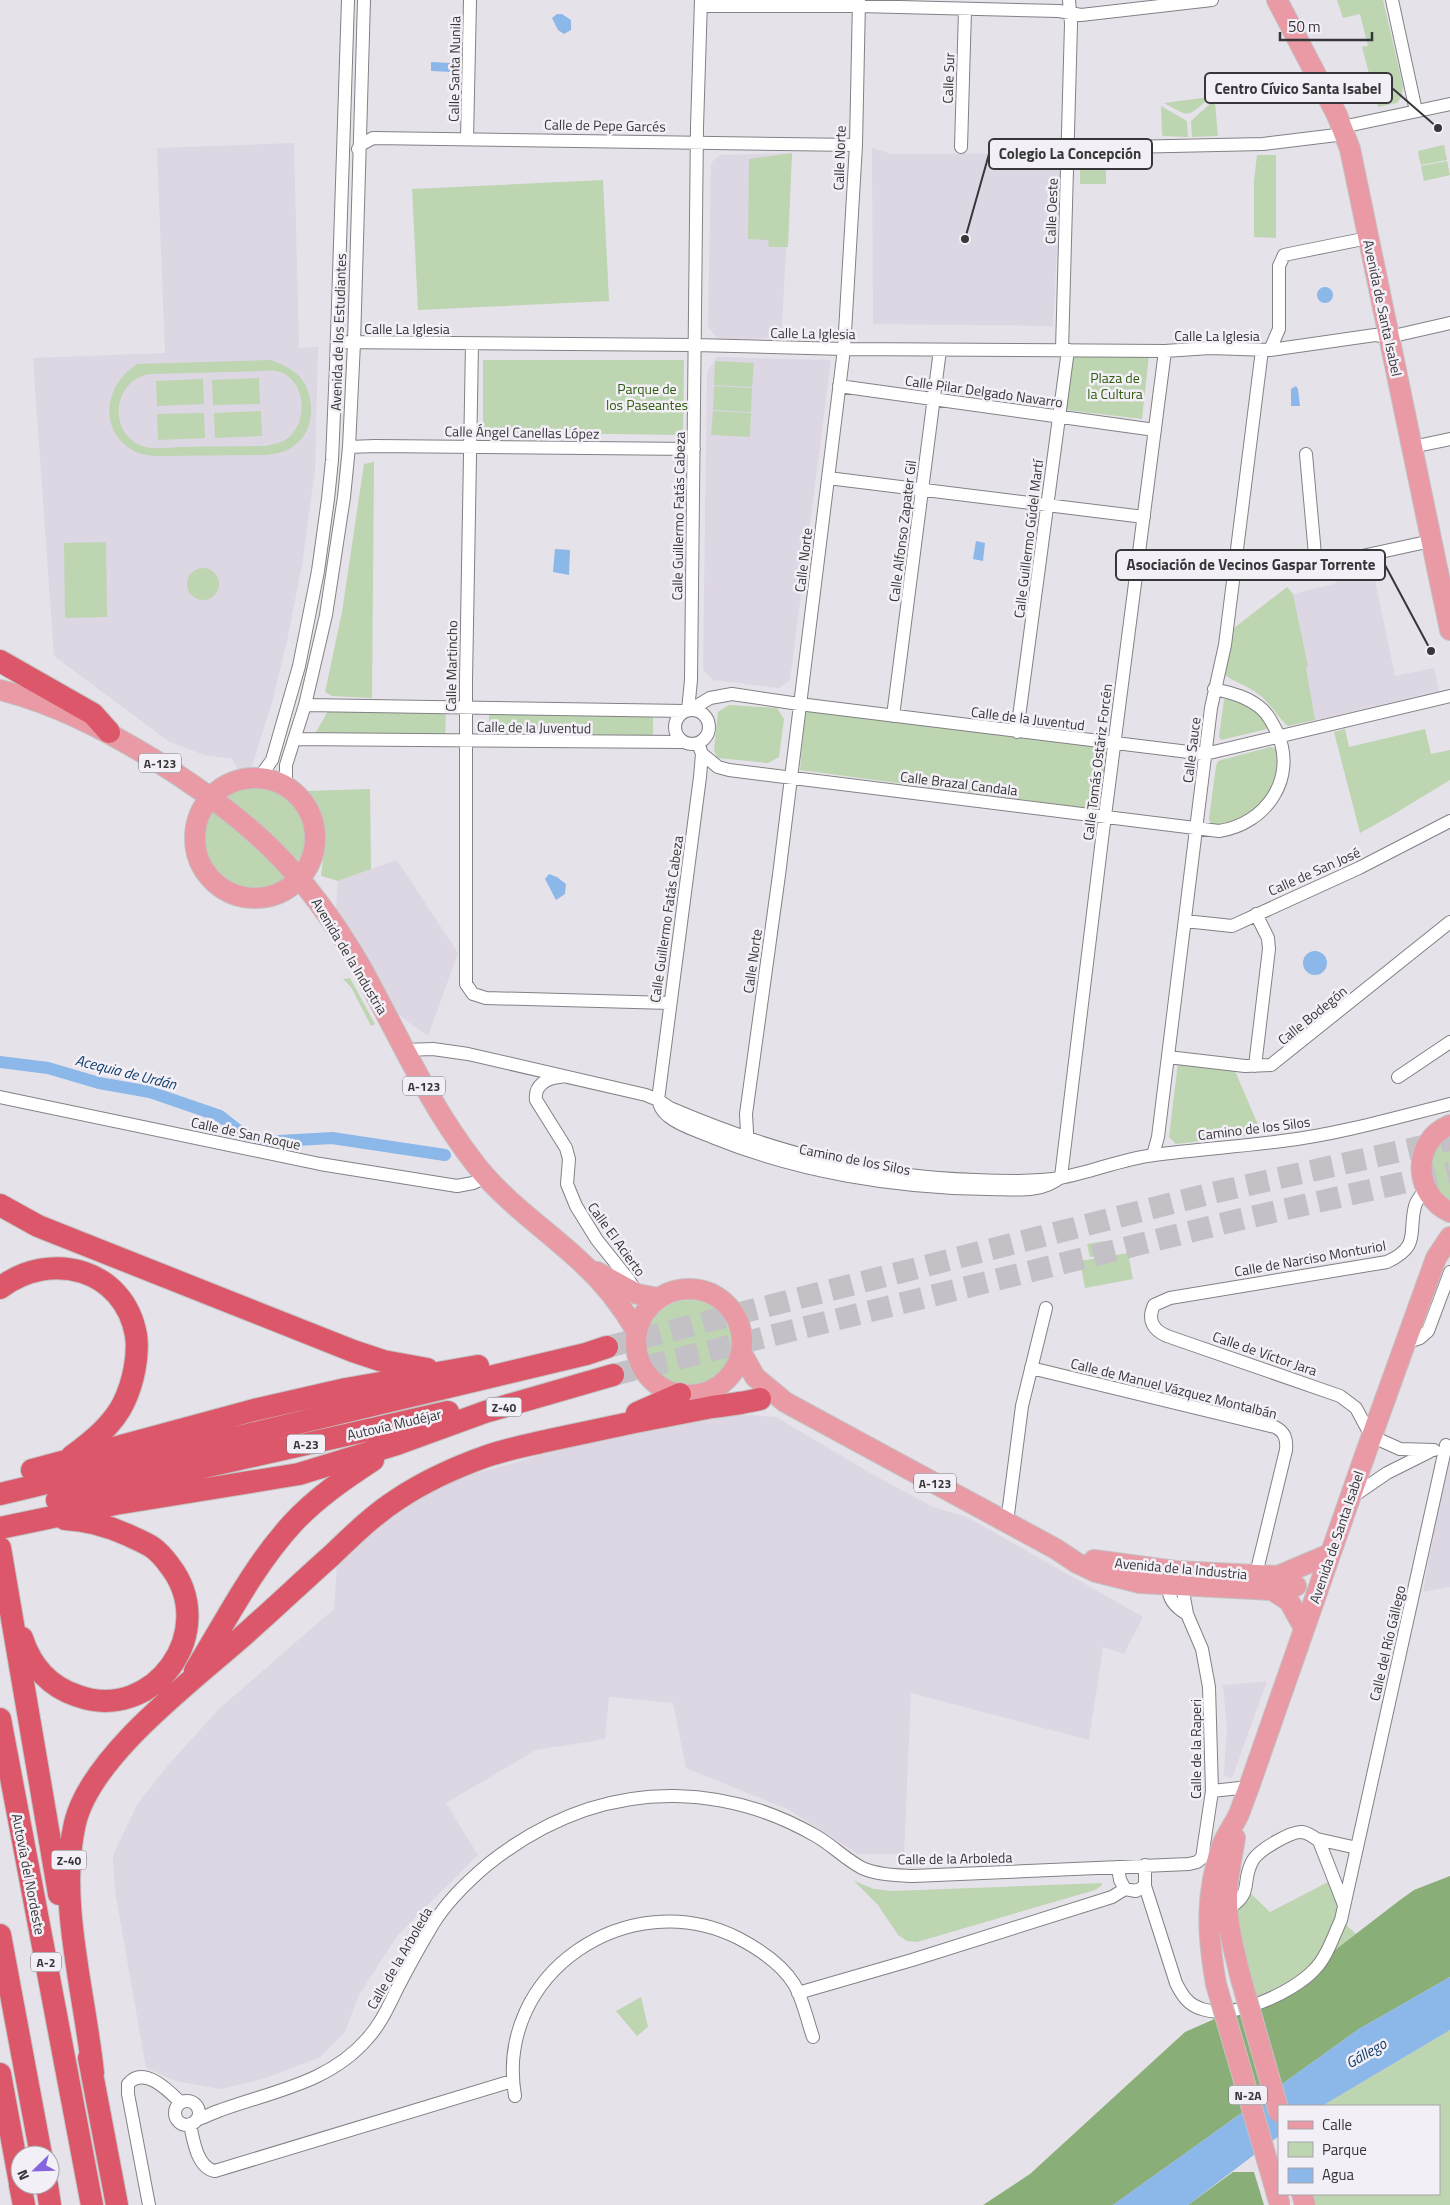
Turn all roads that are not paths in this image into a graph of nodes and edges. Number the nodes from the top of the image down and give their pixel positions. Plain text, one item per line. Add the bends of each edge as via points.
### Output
1 (348, 0) edge
2 (364, 0) edge
3 (470, 0) edge
4 (1212, 0) edge
5 (1277, 0) edge
6 (1392, 0) edge
7 (701, 3) edge
8 (859, 3) edge
9 (1069, 6) edge
10 (965, 10) junction
11 (1450, 104) edge
12 (1416, 111) junction
13 (1343, 131) junction
14 (468, 139) junction
15 (696, 142) junction
16 (856, 145) junction
17 (961, 147) dead end
18 (1126, 147) dead end
19 (358, 148) junction
20 (1368, 238) junction
21 (1450, 323) edge
22 (1279, 329) junction
23 (1389, 337) junction
24 (337, 342) junction
25 (354, 343) junction
26 (472, 344) junction
27 (696, 345) junction
28 (1290, 347) junction
29 (844, 349) junction
30 (940, 350) junction
31 (1065, 350) junction
32 (1266, 350) junction
33 (1165, 351) junction
34 (839, 386) junction
35 (934, 399) junction
36 (1060, 416) junction
37 (1155, 430) junction
38 (1450, 439) edge
39 (349, 447) junction
40 (470, 447) junction
41 (1412, 447) junction
42 (694, 449) junction
43 (1306, 454) dead end
44 (828, 478) junction
45 (923, 491) junction
46 (1046, 506) junction
47 (1144, 517) junction
48 (1431, 541) junction
49 (1450, 630) edge
50 (304, 643) junction
51 (0, 661) edge
52 (316, 662) junction
53 (1214, 689) junction
54 (0, 690) edge
55 (1450, 696) edge
56 (305, 704) junction
57 (799, 704) junction
58 (466, 709) junction
59 (687, 710) junction
60 (893, 716) junction
61 (109, 732) junction
62 (1017, 732) junction
63 (1279, 736) junction
64 (294, 739) junction
65 (465, 741) junction
66 (683, 742) junction
67 (1115, 744) junction
68 (700, 748) junction
69 (1205, 754) junction
70 (718, 767) junction
71 (700, 777) junction
72 (791, 777) junction
73 (260, 778) junction
74 (286, 787) junction
75 (210, 796) junction
76 (1105, 816) junction
77 (1450, 821) edge
78 (1197, 828) junction
79 (300, 878) junction
80 (1256, 914) junction
81 (1185, 921) junction
82 (1450, 922) edge
83 (670, 1003) junction
84 (1450, 1042) edge
85 (404, 1050) junction
86 (1168, 1057) junction
87 (1255, 1066) junction
88 (560, 1077) junction
89 (1398, 1077) dead end
90 (0, 1097) edge
91 (658, 1100) junction
92 (1450, 1104) edge
93 (746, 1114) junction
94 (1450, 1124) edge
95 (730, 1132) junction
96 (748, 1145) junction
97 (1153, 1155) junction
98 (487, 1177) junction
99 (1061, 1178) junction
100 (1426, 1189) junction
101 (0, 1205) edge
102 (1445, 1209) edge
103 (1450, 1237) edge
104 (584, 1265) junction
105 (1443, 1265) edge
106 (0, 1288) edge
107 (637, 1294) junction
108 (659, 1298) junction
109 (1154, 1305) joint
110 (1046, 1308) dead end
111 (637, 1332) junction
112 (742, 1352) junction
113 (1031, 1368) junction
114 (453, 1370) junction
115 (613, 1375) joint
116 (709, 1392) junction
117 (680, 1394) junction
118 (760, 1399) junction
119 (785, 1402) junction
120 (594, 1430) junction
121 (1371, 1436) junction
122 (397, 1444) junction
123 (1443, 1446) edge
124 (64, 1462) junction
125 (0, 1478) edge
126 (0, 1494) edge
127 (1349, 1499) junction
128 (0, 1513) edge
129 (34, 1520) junction
130 (1007, 1522) junction
131 (0, 1528) edge
132 (1330, 1554) junction
133 (1, 1555) edge
134 (1256, 1574) junction
135 (1182, 1582) junction
136 (1281, 1584) junction
137 (7, 1589) junction
138 (1316, 1593) junction
139 (1187, 1614) junction
140 (1304, 1628) junction
141 (185, 1686) junction
142 (0, 1719) edge
143 (1249, 1787) junction
144 (1212, 1791) junction
145 (1238, 1817) junction
146 (1317, 1839) junction
147 (1357, 1848) junction
148 (1145, 1865) junction
149 (1118, 1867) junction
150 (1145, 1886) junction
151 (1125, 1889) junction
152 (1344, 1905) junction
153 (1228, 1909) junction
154 (0, 1935) edge
155 (798, 1993) junction
156 (813, 2037) dead end
157 (93, 2073) junction
158 (0, 2074) edge
159 (512, 2080) junction
160 (515, 2096) dead end
161 (180, 2102) junction
162 (194, 2103) junction
163 (1278, 2108) edge
164 (220, 2110) junction
165 (193, 2122) junction
166 (13, 2145) edge
167 (39, 2145) edge
168 (92, 2205) edge
169 (116, 2205) edge
170 (149, 2205) edge
171 (1280, 2205) edge

1 - 24 street, Avenida de los Estudiantes
2 - 19 street, Avenida de los Estudiantes
3 - 14 street, Calle Santa Nunila
4 - 9 street via 1081,15
5 - 13 main road, Avenida de Santa Isabel
6 - 12 street
7 - 8 street
7 - 15 street, Calle Guillermo Fatás Cabeza
8 - 10 street
8 - 16 street, Calle Norte
9 - 10 street
9 - 31 street, Calle Oeste
10 - 17 street, Calle Sur
11 - 12 street
12 - 13 street
13 - 18 street via 1263,144
13 - 20 main road, Avenida de Santa Isabel via 1350,149
14 - 15 street, Calle de Pepe Garcés
14 - 19 street, Calle de Pepe Garcés via 373,138
15 - 16 street, Calle de Pepe Garcés
15 - 27 street, Calle Guillermo Fatás Cabeza
16 - 29 street, Calle Norte
19 - 25 street, Avenida de los Estudiantes
20 - 22 street via 1284,255 1279,266
20 - 23 main road, Avenida de Santa Isabel
21 - 23 street, Calle La Iglesia
22 - 28 street
22 - 32 street, Calle Sauce
23 - 28 street, Calle La Iglesia via 1374,335
23 - 41 main road, Avenida de Santa Isabel
24 - 25 street, Calle La Iglesia
24 - 50 street, Avenida de los Estudiantes via 328,500
25 - 26 street, Calle La Iglesia
25 - 39 street, Avenida de los Estudiantes
26 - 27 street, Calle La Iglesia
26 - 40 street, Calle Martincho
27 - 29 street, Calle La Iglesia
27 - 42 street, Calle Guillermo Fatás Cabeza
28 - 32 street, Calle La Iglesia
29 - 30 street, Calle La Iglesia
29 - 34 street, Calle Norte
30 - 31 street, Calle La Iglesia
30 - 35 street, Calle Alfonso Zapater Gil
31 - 33 street, Calle La Iglesia
31 - 36 street, Calle Guillermo Gúdel Martí
32 - 33 street, Calle La Iglesia via 1210,348
32 - 53 street, Calle Sauce via 1225,645
33 - 37 street, Calle Tomás Ostáriz Forcén
34 - 35 street, Calle Pilar Delgado Navarro
34 - 44 street, Calle Norte
35 - 36 street, Calle Pilar Delgado Navarro
35 - 45 street, Calle Alfonso Zapater Gil
36 - 37 street, Calle Pilar Delgado Navarro
36 - 46 street, Calle Guillermo Gúdel Martí
37 - 47 street, Calle Tomás Ostáriz Forcén
38 - 41 street
39 - 40 street, Calle Ángel Canellas López
39 - 52 street, Avenida de los Estudiantes via 339,538
40 - 42 street, Calle Ángel Canellas López
40 - 58 street, Calle Martincho
41 - 48 main road, Avenida de Santa Isabel
42 - 59 street, Calle Guillermo Fatás Cabeza via 691,676
43 - 48 street via 1316,566
44 - 45 street
44 - 57 street, Calle Norte
45 - 46 street
45 - 60 street, Calle Alfonso Zapater Gil
46 - 47 street
46 - 62 street, Calle Guillermo Gúdel Martí
47 - 67 street, Calle Tomás Ostáriz Forcén
48 - 49 main road, Avenida de Santa Isabel
50 - 52 street
50 - 73 street, Avenida de los Estudiantes via 272,760
51 - 61 highway via 93,714
52 - 56 street, Avenida de los Estudiantes
53 - 63 street, Calle Brazal Candala via 1238,695 1257,705 1269,717
53 - 69 street, Calle Sauce
54 - 61 main road, Avenida de la Industria / A-123 via 40,702
55 - 63 street, Calle de la Juventud
56 - 58 street, Calle de la Juventud
56 - 64 street, Avenida de los Estudiantes
57 - 59 street, Calle de la Juventud via 724,694
57 - 60 street, Calle de la Juventud
57 - 72 street, Calle Norte
58 - 59 street, Calle de la Juventud
58 - 65 street, Calle Martincho
59 - 66 street via 678,717 674,726
59 - 68 street via 702,713 708,720 708,734
60 - 62 street, Calle de la Juventud
61 - 75 main road, Avenida de la Industria / A-123
62 - 67 street, Calle de la Juventud
63 - 69 street, Calle de la Juventud
63 - 78 street, Calle Brazal Candala via 1284,753 1283,772 1277,791 1265,809 1229,829
64 - 65 street, Calle de la Juventud
64 - 74 street, Avenida de los Estudiantes via 285,770
65 - 66 street, Calle de la Juventud
65 - 83 street, Calle Martincho via 464,970 468,988 477,996 486,998
66 - 68 street
67 - 69 street, Calle de la Juventud
67 - 76 street, Calle Tomás Ostáriz Forcén
68 - 70 street
68 - 71 street, Calle Guillermo Fatás Cabeza
69 - 78 street, Calle Sauce
70 - 71 street
70 - 72 street, Calle Brazal Candala
71 - 83 street, Calle Guillermo Fatás Cabeza
72 - 76 street, Calle Brazal Candala
72 - 93 street, Calle Norte
73 - 74 main road
73 - 75 main road via 222,787
74 - 79 main road via 306,807 315,830 313,856
75 - 79 main road, Avenida de la Industria / A-123 via 258,834
75 - 79 main road via 199,818 196,837 198,857 214,882 231,893 259,898 290,889
76 - 78 street, Calle Brazal Candala
76 - 99 street, Calle Tomás Ostáriz Forcén
77 - 80 street, Calle de San José via 1359,868
78 - 81 street, Calle Sauce
79 - 85 main road, Avenida de la Industria / A-123 via 360,966
80 - 81 street, Calle de San José via 1229,927
80 - 87 street via 1268,938 1269,950
81 - 86 street, Calle Sauce
82 - 87 street, Calle Bodegón via 1276,1063
83 - 91 street, Calle Guillermo Fatás Cabeza
84 - 89 street
85 - 88 street, Camino de los Silos via 441,1049 551,1072
85 - 98 main road, Avenida de la Industria / A-123 via 462,1147
86 - 87 street, Calle Bodegón
86 - 97 street, Calle Sauce
88 - 91 street, Camino de los Silos
88 - 107 street, Calle El Acierto via 544,1082 536,1092 536,1100 566,1148 567,1184 576,1206
90 - 98 street, Calle de San Roque via 320,1164 457,1186
91 - 95 street, Camino de los Silos
91 - 96 street, Camino de los Silos via 665,1114 678,1122
92 - 97 street, Camino de los Silos via 1357,1128 1283,1141
93 - 95 street
93 - 96 street, Calle Norte
94 - 100 main road via 1432,1137 1423,1153 1421,1171
95 - 96 street, Camino de los Silos
96 - 99 street, Camino de los Silos via 851,1176 909,1185 1041,1189
97 - 99 street, Camino de los Silos
98 - 104 main road, Avenida de la Industria / A-123
100 - 102 main road
100 - 109 street, Calle de Narciso Monturiol via 1416,1205 1410,1241 1402,1254 1387,1262 1170,1298
101 - 114 highway via 38,1226 353,1351 412,1367
102 - 105 main road, Avenida de Santa Isabel
103 - 105 main road, Avenida de Santa Isabel
104 - 107 main road, Avenida de la Industria / A-123
104 - 111 main road, Avenida de la Industria / A-123
105 - 121 main road, Avenida de Santa Isabel via 1405,1343
106 - 124 highway via 38,1268 72,1268 106,1285 125,1306 132,1322 137,1350 124,1403 102,1432
107 - 108 main road, Avenida de la Industria / A-123
108 - 111 main road via 647,1310
108 - 112 main road, A-123 via 689,1289 718,1298 733,1312 738,1322
109 - 121 street, Calle de Víctor Jara via 1152,1324 1160,1333 1335,1393 1356,1408
110 - 113 street
111 - 117 main road, A-123 via 638,1353 646,1372 661,1387
112 - 116 main road via 732,1373
112 - 119 main road, Avenida de la Industria / A-123 via 755,1377
113 - 130 street via 1022,1406
113 - 134 street, Calle de Manuel Vázquez Montalbán via 1275,1427 1284,1432 1286,1450
114 - 124 highway via 254,1410
114 - 126 highway, Autovía Mudéjar / A-23 via 581,1344 607,1347
115 - 122 highway, Z-40 via 466,1418
115 - 128 highway, Autovía Mudéjar / A-23
116 - 117 main road, A-123
116 - 118 main road, Avenida de la Industria / A-123
117 - 120 highway
118 - 119 main road, Avenida de la Industria / A-123
118 - 120 highway
119 - 130 main road, Avenida de la Industria / A-123
120 - 141 highway via 488,1456 433,1479 398,1499 360,1529
121 - 123 street via 1400,1449
121 - 127 main road, Avenida de Santa Isabel
122 - 129 highway via 331,1466 268,1480 158,1496
122 - 141 highway, Z-40 via 336,1484 293,1524 257,1568
123 - 127 street via 1387,1473
123 - 147 street, Calle del Río Gállego
124 - 125 highway
127 - 132 main road, Avenida de Santa Isabel
129 - 131 highway
129 - 137 highway via 89,1522 120,1531 152,1548 174,1571 187,1600 184,1644 169,1670 144,1690 117,1700 87,1700 53,1685 42,1674 23,1642
130 - 135 main road, Avenida de la Industria / A-123 via 1056,1549
132 - 136 main road, Avenida de la Industria / A-123
132 - 138 main road, Avenida de Santa Isabel
133 - 137 highway
134 - 135 main road, Avenida de la Industria / A-123
134 - 136 main road, Avenida de la Industria / A-123
135 - 136 main road, Avenida de la Industria / A-123
135 - 139 street
135 - 139 street, Calle de la Raperi via 1169,1592 1173,1604
136 - 138 main road, Avenida de la Industria / A-123
136 - 140 main road
137 - 157 highway via 82,2028
138 - 140 main road, Avenida de Santa Isabel
139 - 144 street, Calle de la Raperi via 1202,1649 1209,1687
140 - 143 main road, Avenida de Santa Isabel
141 - 157 highway, Z-40 via 124,1744 102,1771 82,1803 76,1820 69,1854 70,1914
142 - 168 highway, Autovía del Nordeste / A-2
143 - 144 street
143 - 145 main road, Avenida de Santa Isabel
144 - 148 street, Calle de la Raperi via 1208,1830 1200,1860 1189,1864
145 - 153 main road, Avenida de Santa Isabel via 1228,1881
145 - 171 main road, Avenida de Santa Isabel / N-2A, bridge via 1224,1841 1210,1890 1208,1934 1216,1984
146 - 147 street
146 - 152 street
146 - 153 street via 1308,1834 1293,1833 1256,1855 1247,1873 1243,1897
147 - 152 street, Calle del Río Gállego
148 - 149 street, Calle de la Arboleda
148 - 150 street, Calle del Río Gállego
149 - 151 street
149 - 164 street, Calle de la Arboleda via 913,1876 883,1874 862,1868 817,1836 788,1822 737,1804 710,1798 673,1796 612,1802 543,1826 513,1845 452,1897 433,1924 383,2016 368,2039 351,2055 312,2080
150 - 151 street via 1136,1891
150 - 152 street, Calle del Río Gállego via 1182,1996 1200,2009 1211,2012 1262,2002 1301,1982 1322,1960 1341,1920
151 - 155 street via 1112,1897
153 - 163 main road, Avenida de Santa Isabel / N-2A, bridge via 1241,1979
154 - 167 highway
155 - 156 street
155 - 159 street via 787,1975 770,1958 719,1930 674,1921 623,1927 583,1946 544,1984 524,2015 518,2032
157 - 169 highway, Z-40
158 - 166 highway
159 - 160 street
159 - 165 street via 215,2171 202,2163
161 - 162 street
161 - 165 street via 175,2108 175,2116 180,2123
161 - 170 street via 162,2085 149,2079 134,2079 128,2084
162 - 164 street
162 - 165 street via 199,2113
164 - 165 street, Calle de la Arboleda

